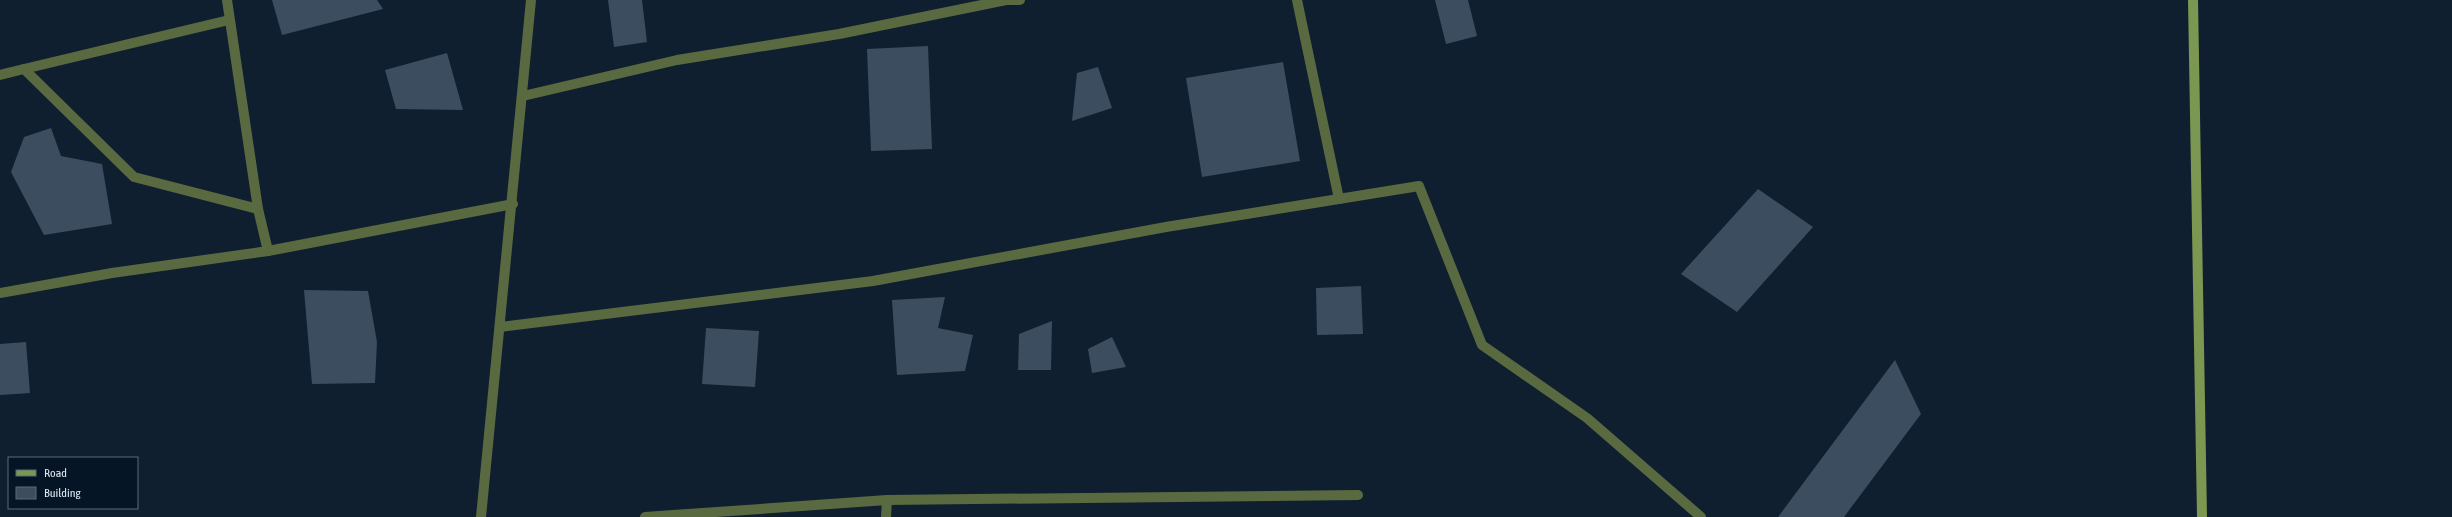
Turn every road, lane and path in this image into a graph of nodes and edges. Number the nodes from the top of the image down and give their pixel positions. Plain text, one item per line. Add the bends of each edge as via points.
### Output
1 (227, 0) edge
2 (531, 0) edge
3 (1020, 0) edge
4 (1297, 0) edge
5 (2193, 0) edge
6 (229, 20) junction
7 (24, 69) junction
8 (0, 75) edge
9 (524, 96) junction
10 (1339, 200) junction
11 (513, 204) junction
12 (258, 209) junction
13 (268, 251) junction
14 (0, 293) edge
15 (500, 327) junction
16 (1358, 495) dead end
17 (887, 500) junction
18 (481, 517) edge
19 (645, 517) edge
20 (886, 517) edge
21 (1701, 517) edge
22 (2202, 517) edge

1 - 6 street
2 - 9 street
3 - 9 street via 1006,0 840,34 677,60
4 - 10 street
5 - 22 main road
6 - 7 street
6 - 12 street
7 - 8 street
7 - 12 street via 134,177
9 - 11 street
10 - 15 street via 1166,227 873,281
10 - 21 street via 1419,186 1482,345 1587,418
11 - 13 street
11 - 15 street
12 - 13 street
13 - 14 street via 112,273
15 - 18 street
16 - 17 street
17 - 19 street
17 - 20 street

